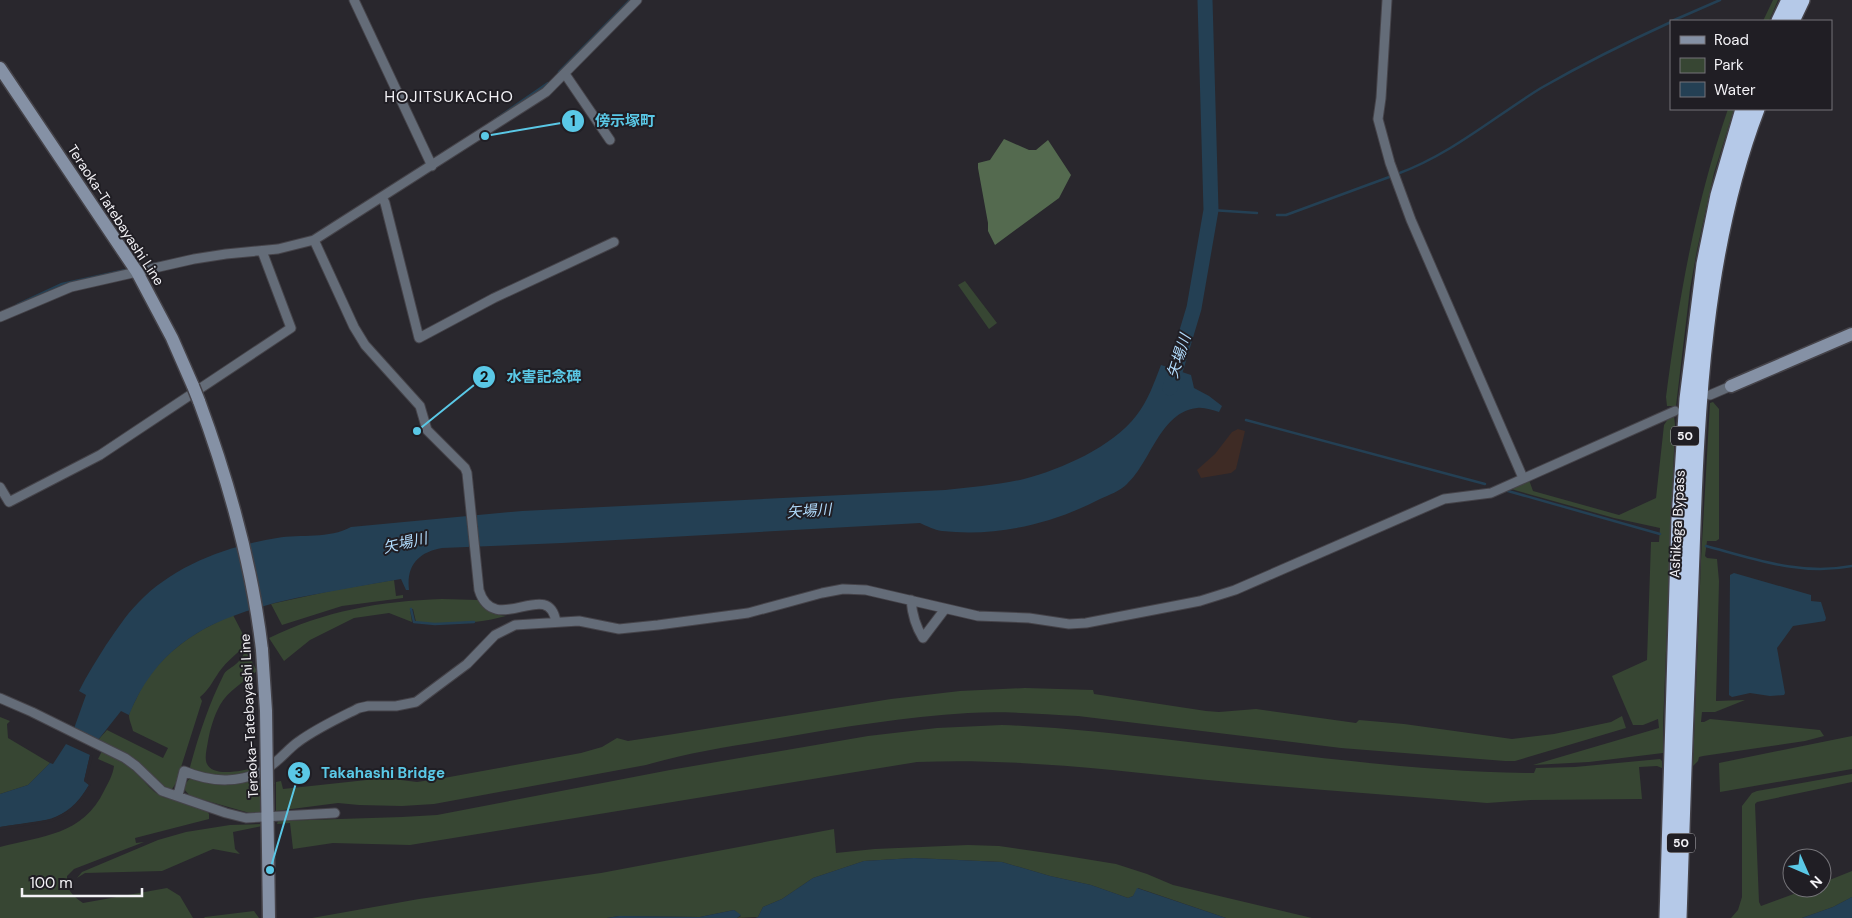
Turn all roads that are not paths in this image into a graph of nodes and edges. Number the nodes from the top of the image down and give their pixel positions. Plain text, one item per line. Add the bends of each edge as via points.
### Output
1 (354, 0) edge
2 (637, 0) edge
3 (1387, 0) edge
4 (1789, 0) edge
5 (1802, 0) edge
6 (1779, 20) edge
7 (1792, 20) edge
8 (0, 68) edge
9 (565, 74) junction
10 (1743, 110) edge
11 (1757, 110) edge
12 (610, 140) dead end
13 (432, 166) junction
14 (382, 197) junction
15 (314, 240) junction
16 (614, 242) dead end
17 (262, 251) junction
18 (137, 272) junction
19 (0, 317) edge
20 (1852, 334) edge
21 (1731, 386) joint
22 (1710, 395) dead end
23 (1675, 411) dead end
24 (1523, 478) junction
25 (0, 487) edge
26 (911, 600) junction
27 (944, 609) junction
28 (556, 622) junction
29 (0, 698) edge
30 (1678, 768) junction
31 (178, 796) junction
32 (335, 812) dead end
33 (268, 819) junction
34 (269, 918) edge
35 (1667, 918) edge
36 (1679, 918) edge

1 - 13 street
2 - 9 street
3 - 24 street via 1378,119 1390,163 1411,220
4 - 6 highway
5 - 7 highway
8 - 18 main road, Teraoka-Tatebayashi Line
9 - 12 street
9 - 13 street via 541,95
10 - 30 highway, Ashikaga Bypass / 50 via 1718,195 1704,264 1687,399 1679,519
11 - 30 highway, Ashikaga Bypass / 50 via 1731,196 1715,268 1707,332 1699,409
13 - 14 street
14 - 15 street
14 - 16 street via 419,338 494,298
15 - 17 street
15 - 28 street via 365,345 420,406 427,430 467,473 479,590 484,601 502,611 541,604 552,610
17 - 18 street via 194,259
17 - 25 street via 291,328 100,455 9,502
18 - 19 street via 63,288
18 - 33 main road, Teraoka-Tatebayashi Line, bridge via 168,330 199,401 236,512 250,570 262,650
20 - 21 main road
21 - 22 street
23 - 24 street
24 - 27 street via 1491,493 1444,499 1235,590 1200,601 1069,624 978,616
26 - 27 street
26 - 27 street via 923,638
26 - 28 street via 866,590 843,590 822,592 748,613 618,630 579,622
28 - 31 street via 515,625 501,631 467,664 422,698 406,704 359,708 300,740 269,767 249,777 216,780 184,771
29 - 31 street via 125,758 162,791
30 - 35 highway, Ashikaga Bypass / 50
30 - 36 highway, Ashikaga Bypass / 50
31 - 33 street via 246,818
32 - 33 street
33 - 34 main road, Teraoka-Tatebayashi Line

